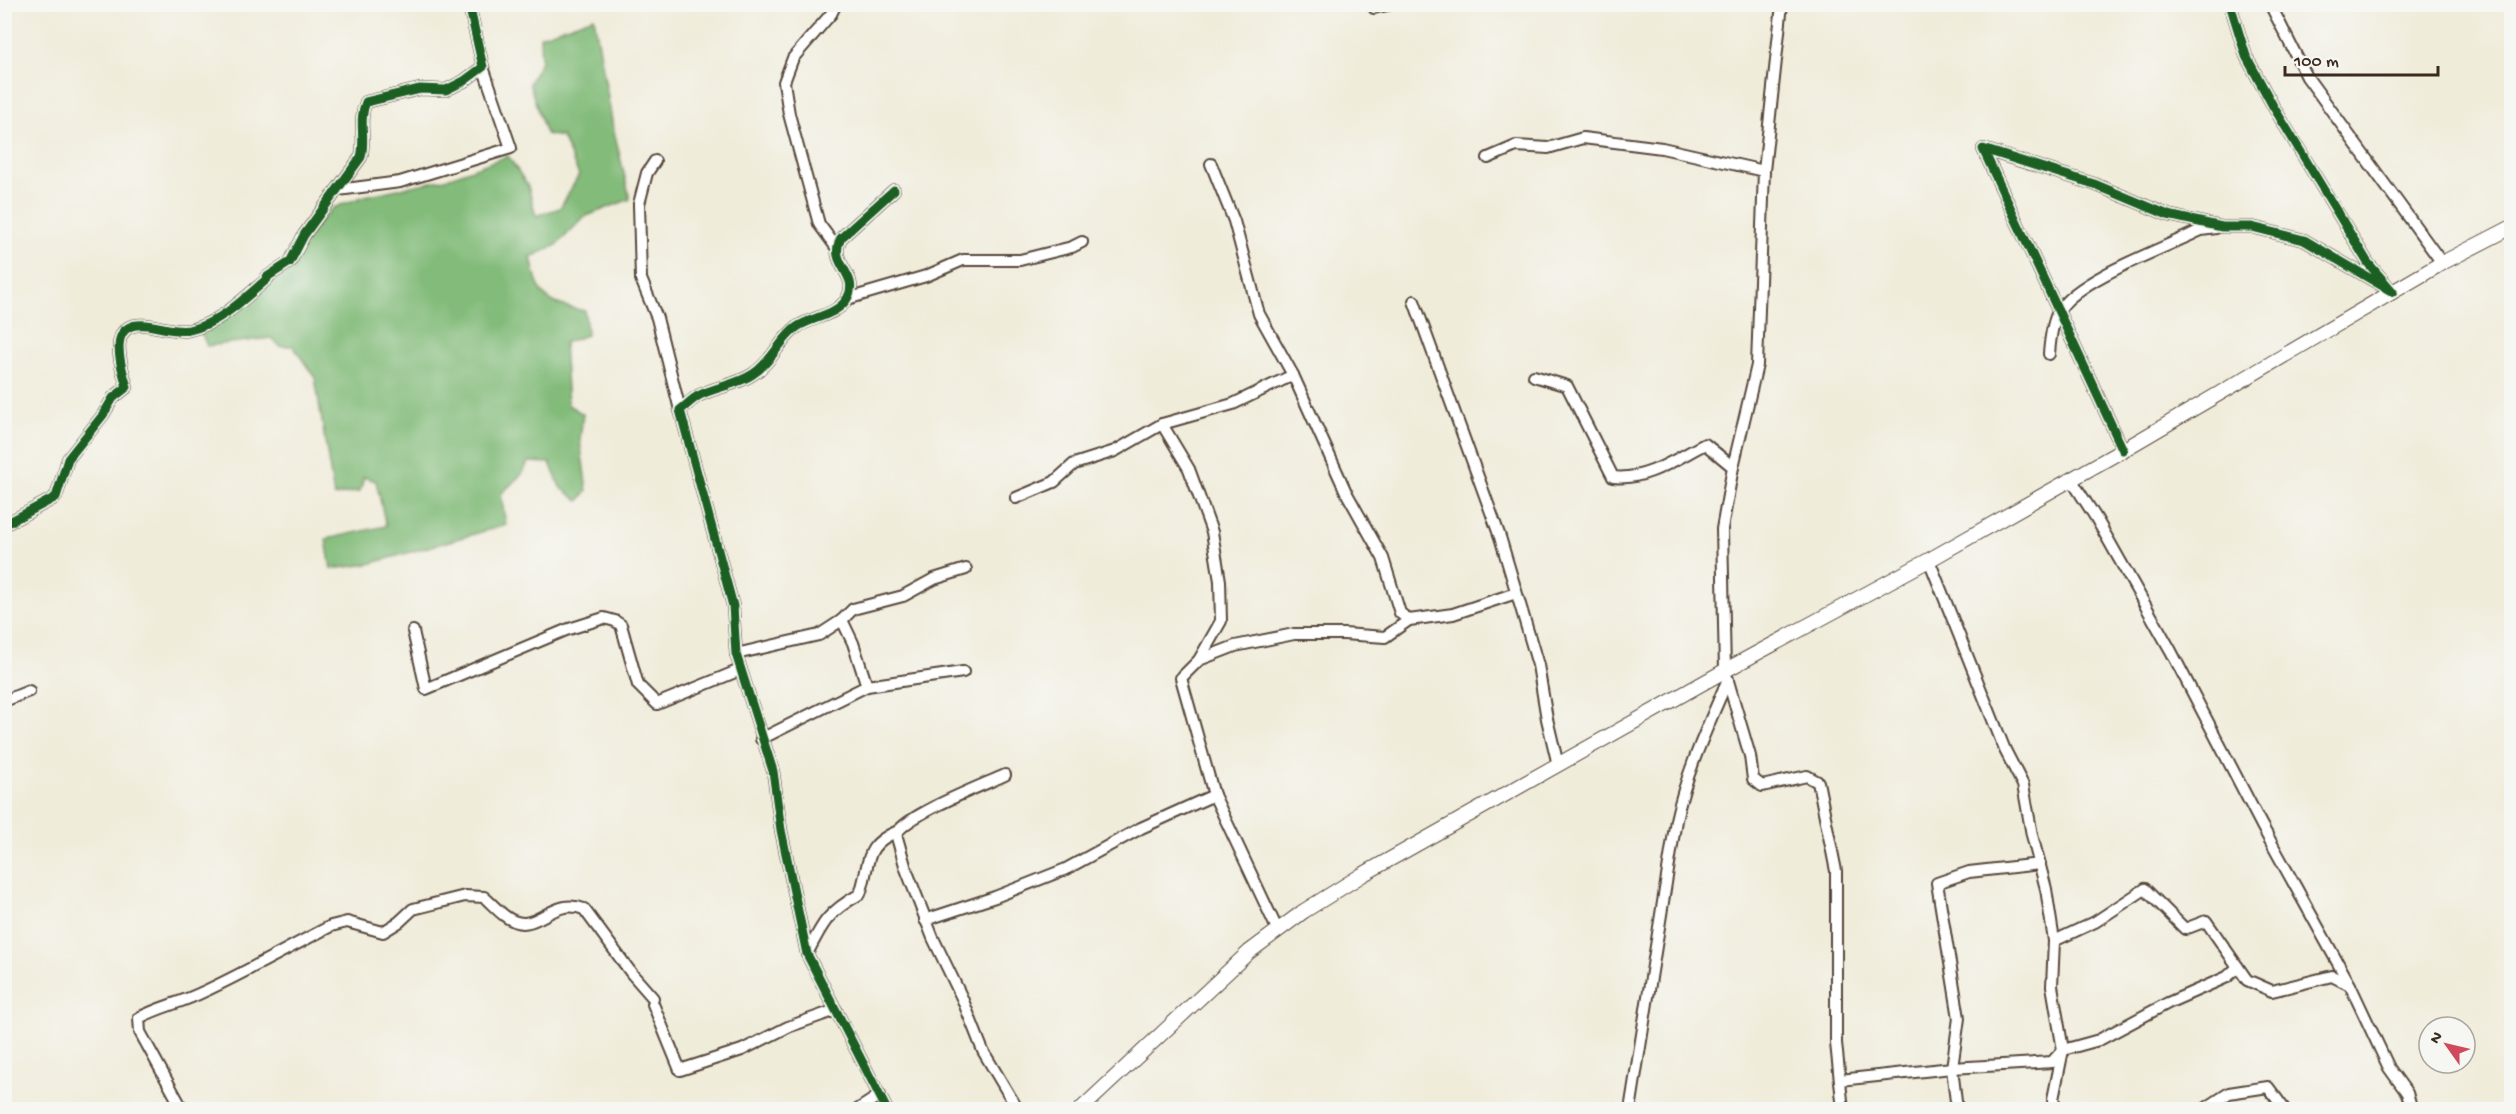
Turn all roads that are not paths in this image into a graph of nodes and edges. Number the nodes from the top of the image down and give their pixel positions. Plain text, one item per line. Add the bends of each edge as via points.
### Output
1 (836, 4) edge
2 (1392, 4) edge
3 (1782, 4) edge
4 (2230, 4) edge
5 (2270, 4) edge
6 (468, 6) edge
7 (1374, 8) dead end
8 (483, 67) junction
9 (1488, 158) dead end
10 (655, 161) dead end
11 (1211, 164) dead end
12 (1764, 171) junction
13 (338, 190) junction
14 (894, 190) dead end
15 (2222, 227) junction
16 (2511, 227) edge
17 (1082, 242) dead end
18 (836, 247) junction
19 (2442, 263) junction
20 (2393, 292) junction
21 (847, 299) junction
22 (1414, 301) dead end
23 (2059, 310) junction
24 (2049, 354) dead end
25 (1293, 375) junction
26 (1534, 376) dead end
27 (680, 411) junction
28 (1162, 424) junction
29 (2123, 450) junction
30 (1732, 468) junction
31 (2071, 479) junction
32 (1016, 498) dead end
33 (4, 525) edge
34 (1929, 560) junction
35 (966, 569) dead end
36 (1516, 593) junction
37 (842, 620) junction
38 (1409, 620) junction
39 (413, 630) dead end
40 (736, 654) junction
41 (1198, 660) junction
42 (740, 670) junction
43 (963, 672) dead end
44 (1729, 672) junction
45 (867, 686) junction
46 (29, 691) dead end
47 (4, 701) edge
48 (761, 739) junction
49 (1558, 765) junction
50 (1005, 775) dead end
51 (1214, 795) junction
52 (898, 831) junction
53 (2040, 864) junction
54 (925, 920) junction
55 (1278, 931) junction
56 (2054, 941) junction
57 (807, 954) junction
58 (2238, 968) junction
59 (2350, 985) junction
60 (836, 1010) junction
61 (2063, 1050) junction
62 (1952, 1068) junction
63 (1840, 1080) junction
64 (880, 1095) junction
65 (183, 1110) edge
66 (857, 1110) edge
67 (887, 1110) edge
68 (1018, 1110) edge
69 (1080, 1110) edge
70 (1630, 1110) edge
71 (1843, 1110) edge
72 (1957, 1110) edge
73 (2057, 1110) edge
74 (2203, 1110) edge
75 (2285, 1110) edge
76 (2412, 1110) edge

1 - 18 street via 792,58 784,82 819,224
2 - 7 street
3 - 12 street
4 - 20 street via 2246,56 2273,106 2368,263
5 - 19 street via 2307,76
6 - 8 street
8 - 13 street via 446,90 420,89 366,102 362,112 361,157
8 - 13 street via 511,148 400,182
9 - 12 street via 1516,146 1548,148 1583,138 1662,148
10 - 27 street via 647,173 639,204 641,279 657,318
11 - 25 street via 1234,221 1259,314
12 - 30 street via 1757,365
13 - 33 street via 304,235 290,262 235,306 202,326 187,330 131,326 121,333 119,357 127,387 112,398 68,459 56,497
14 - 18 street
15 - 20 street via 2253,226 2304,240
15 - 23 street via 2201,230 2103,276 2076,291
15 - 23 street via 2168,215 2094,184 1983,149
16 - 19 main road
17 - 21 street via 1020,260 963,260 926,276
18 - 21 street via 836,255 850,281
19 - 20 main road
20 - 29 main road
21 - 27 street via 791,332 755,373 697,396
22 - 36 street via 1500,537
23 - 24 street
23 - 29 street
25 - 28 street via 1233,404
25 - 38 street via 1346,492 1383,558 1400,613
26 - 30 street via 1567,386 1612,477 1626,478 1666,465 1705,444
27 - 40 street via 733,606
28 - 32 street via 1115,451 1074,464 1054,482
28 - 41 street via 1189,469 1212,532 1220,581 1221,621
29 - 31 main road
30 - 44 street via 1722,529
31 - 34 main road
31 - 59 street via 2171,651
34 - 44 main road
34 - 53 street via 2005,750 2023,785
35 - 37 street via 934,579 903,596 853,609
36 - 38 street via 1453,614
36 - 49 street via 1538,665
37 - 40 street via 819,635
37 - 45 street
38 - 41 street via 1385,637 1294,634 1235,646
39 - 42 street via 426,689 604,618 621,625 638,685 657,704
40 - 42 street
41 - 51 street via 1182,678
42 - 48 street
43 - 45 street
44 - 49 main road
44 - 63 street via 1753,779 1762,786 1807,776 1818,782 1836,870 1836,1042
44 - 70 street via 1684,786 1676,820
45 - 48 street
46 - 47 street
48 - 57 street via 773,771 781,831
49 - 55 main road via 1362,875
50 - 52 street via 934,808
51 - 54 street via 1141,828 1066,869
51 - 55 street
52 - 54 street via 900,850
52 - 57 street via 873,847 860,894 822,924
53 - 56 street
53 - 62 street via 1969,872 1937,883 1959,1018
54 - 68 street via 983,1051
55 - 69 main road via 1249,952
56 - 58 street via 2096,922 2145,889 2185,929 2206,921
56 - 61 street via 2052,986
57 - 60 street
58 - 59 street via 2247,980 2272,991 2332,976
58 - 61 street via 2099,1040
59 - 76 street
60 - 64 street
60 - 65 street via 788,1027 742,1050 680,1070 653,1001 584,909 564,906 522,924 506,918 484,897 465,896 413,909 383,932 347,922 331,926 202,993 139,1018 140,1032
61 - 62 street via 2052,1062
61 - 73 street via 2053,1099
62 - 63 street
62 - 72 street
63 - 71 street
64 - 66 street
64 - 67 street
74 - 75 street via 2229,1093 2268,1087

